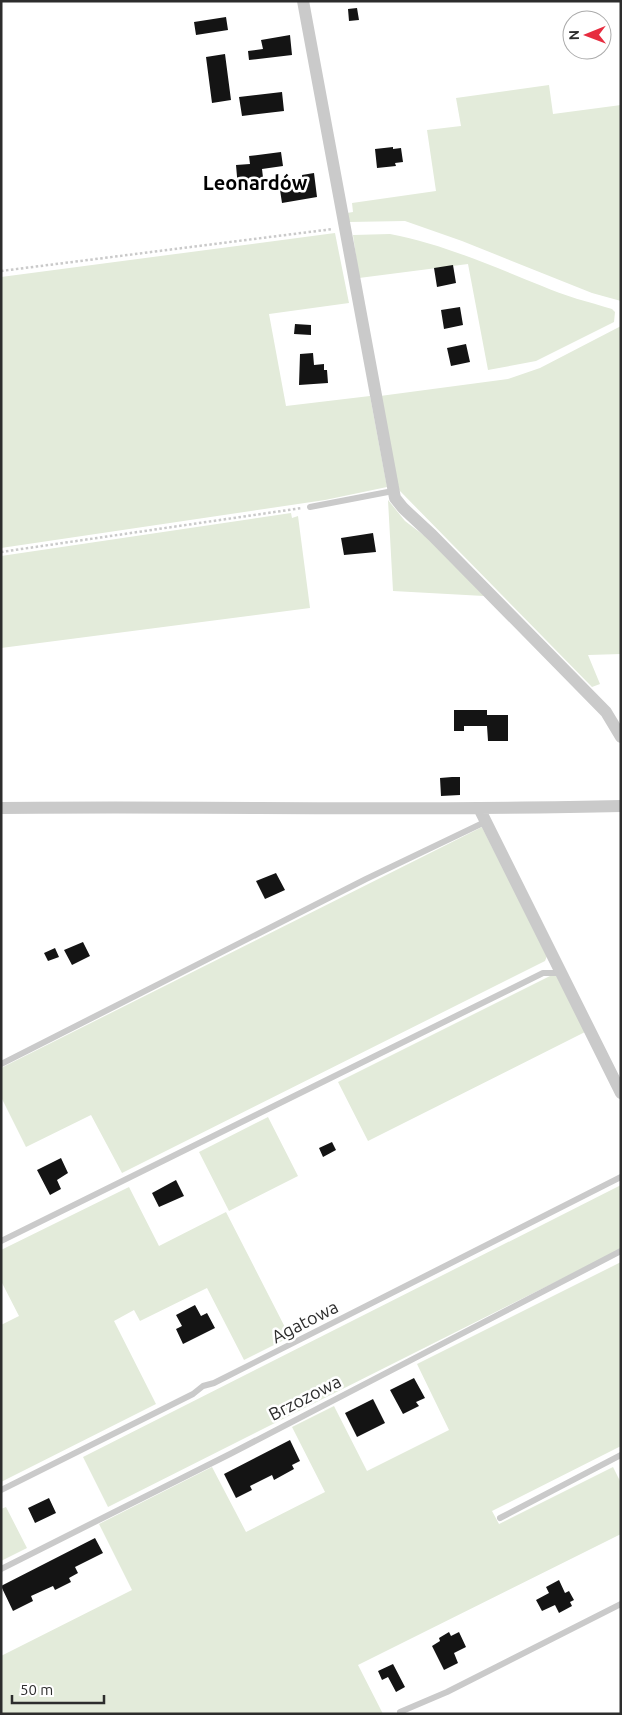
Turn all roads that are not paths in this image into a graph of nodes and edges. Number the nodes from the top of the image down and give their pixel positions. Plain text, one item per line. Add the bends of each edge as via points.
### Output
1 (303, 1) edge
2 (393, 491) junction
3 (310, 507) road end
4 (621, 737) edge
5 (621, 806) edge
6 (1, 808) edge
7 (480, 810) junction
8 (485, 822) junction
9 (560, 973) junction
10 (1, 1064) edge
11 (621, 1093) edge
12 (621, 1177) edge
13 (1, 1241) edge
14 (621, 1251) edge
15 (621, 1455) edge
16 (1, 1490) edge
17 (500, 1518) dead end
18 (1, 1569) edge
19 (621, 1604) edge
20 (400, 1712) dead end

1 - 2 street
2 - 3 lane
2 - 4 street via 403,508 606,712
5 - 7 street
6 - 7 street via 186,806
7 - 8 street
8 - 9 street
8 - 10 lane
9 - 11 street
9 - 13 lane via 542,974
12 - 16 lane, Agatowa
14 - 18 lane, Brzozowa
15 - 17 lane
19 - 20 lane via 447,1692

